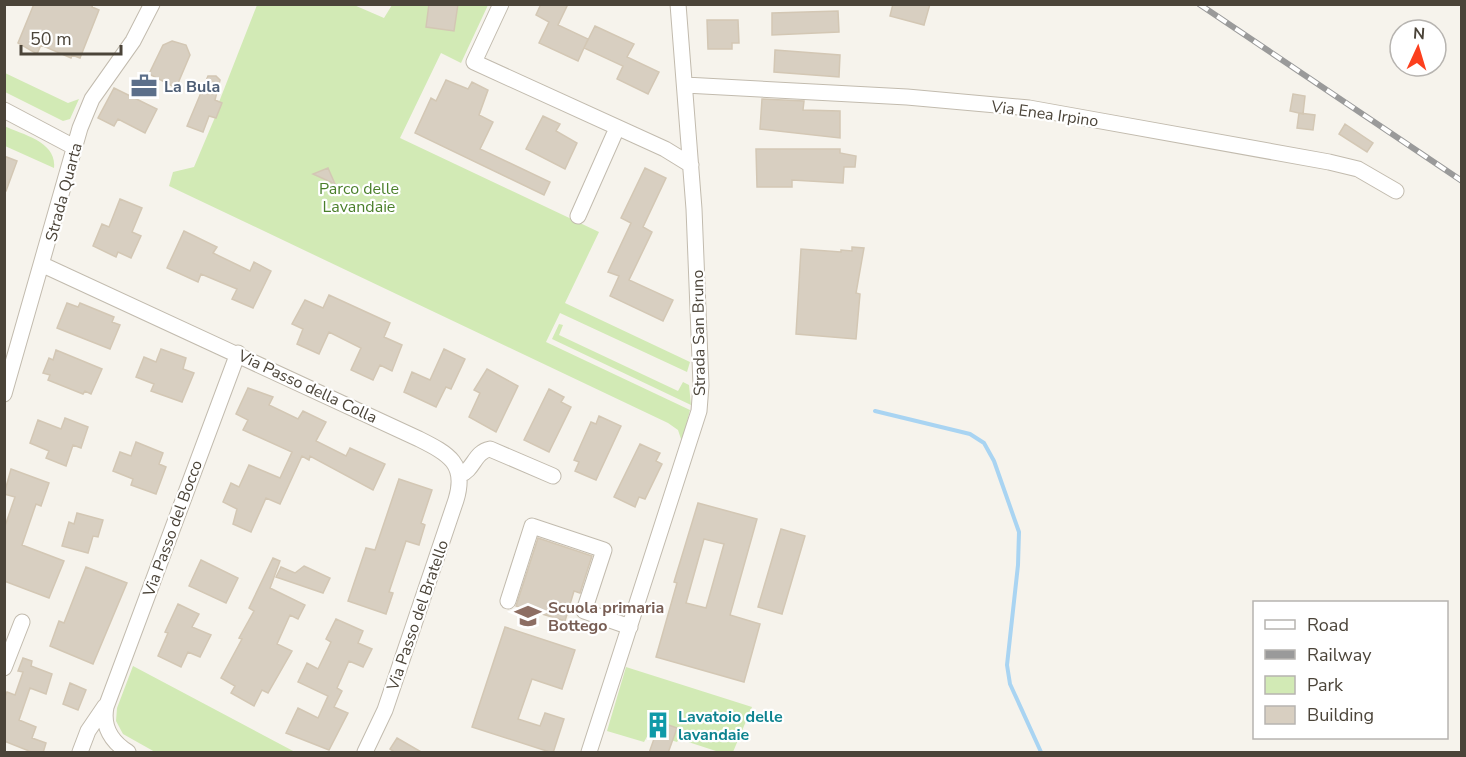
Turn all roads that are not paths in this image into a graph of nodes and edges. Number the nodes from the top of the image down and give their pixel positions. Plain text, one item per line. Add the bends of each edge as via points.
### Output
1 (152, 4) edge
2 (501, 4) edge
3 (678, 4) edge
4 (685, 85) junction
5 (4, 110) edge
6 (617, 128) junction
7 (74, 147) junction
8 (691, 165) junction
9 (1396, 191) dead end
10 (578, 216) dead end
11 (43, 265) junction
12 (238, 353) junction
13 (4, 394) edge
14 (460, 475) junction
15 (553, 476) dead end
16 (508, 601) dead end
17 (22, 622) dead end
18 (630, 627) junction
19 (4, 668) edge
20 (107, 703) junction
21 (80, 753) edge
22 (128, 753) edge
23 (365, 753) edge
24 (589, 753) edge

1 - 7 street, Strada Quarta via 133,41 92,99
2 - 6 street via 474,62
3 - 4 street, Strada San Bruno
4 - 8 street, Strada San Bruno
4 - 9 street, Via Enea Irpino via 896,96 1029,108 1329,162 1358,169
5 - 7 street
6 - 8 street
6 - 10 street
7 - 11 street, Strada Quarta
8 - 18 street, Strada San Bruno via 699,411
11 - 12 street, Via Passo della Colla
11 - 13 street, Strada Quarta
12 - 14 street, Via Passo della Colla via 438,448 452,460
12 - 20 street, Via Passo del Bocco
14 - 15 street via 479,453 490,449
14 - 23 street, Via Passo del Bratello via 456,500 406,650
16 - 18 street via 532,526 604,550 584,611
17 - 19 street
18 - 24 street, Strada San Bruno
20 - 21 street, Via Passo del Bocco via 88,731
20 - 22 street, Via Passo del Bocco via 104,718 108,732

